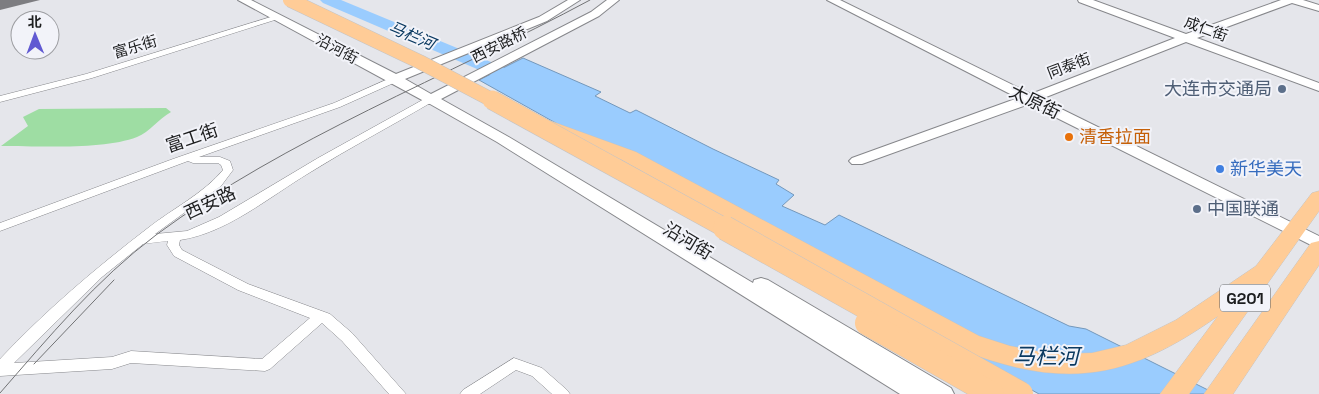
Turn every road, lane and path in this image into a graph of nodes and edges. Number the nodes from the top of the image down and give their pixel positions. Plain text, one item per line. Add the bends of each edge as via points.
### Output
1 (243, 0) edge
2 (290, 0) edge
3 (575, 0) edge
4 (614, 0) edge
5 (832, 0) edge
6 (1084, 0) edge
7 (1292, 0) edge
8 (1319, 8) edge
9 (276, 9) edge
10 (1186, 38) junction
11 (395, 80) junction
12 (1319, 87) edge
13 (0, 99) edge
14 (1029, 99) junction
15 (429, 100) junction
16 (531, 120) junction
17 (177, 161) junction
18 (857, 161) dead end
19 (1319, 197) edge
20 (0, 227) edge
21 (1295, 230) junction
22 (174, 238) junction
23 (138, 241) junction
24 (1319, 243) edge
25 (1319, 248) edge
26 (1266, 270) junction
27 (321, 316) junction
28 (0, 370) edge
29 (1222, 388) edge
30 (398, 394) edge
31 (468, 394) edge
32 (562, 394) edge
33 (918, 394) edge
34 (943, 394) edge
35 (992, 394) edge
36 (1021, 394) edge
37 (1174, 394) edge

1 - 9 street, 沿河街
2 - 16 highway, bridge
3 - 11 street, 西安路桥 via 543,19
4 - 15 street, 西安路桥 via 595,14
5 - 14 street, 太原街
6 - 10 street, 成仁街
7 - 8 street
7 - 10 street, 同泰街
9 - 11 street, 沿河街
9 - 13 street, 富乐街 via 89,76
9 - 35 highway, bridge via 409,66
10 - 12 street, 成仁街
10 - 14 street, 同泰街
11 - 15 street, 沿河街
11 - 17 street, 富工街 via 337,105
14 - 18 street, 同泰街
14 - 21 street, 太原街
15 - 22 street, 西安路 via 223,221
15 - 33 street, 沿河街 via 510,144
15 - 34 street, 沿河街 via 445,100 511,135
16 - 26 highway via 629,156 970,343 1037,363 1072,364 1132,354 1156,343
16 - 36 highway, bridge
17 - 20 street, 富工街
17 - 23 street via 220,160 226,163 228,170 217,184
19 - 21 highway, G201
21 - 24 street, 太原街
21 - 26 highway, G201
22 - 23 street, 西安路 via 155,236
22 - 27 street via 173,245 178,253 243,287
23 - 28 street, 西安路 via 23,344
25 - 29 highway, G201
26 - 37 highway, G201
27 - 28 street via 265,365 130,357 112,363
27 - 30 street via 347,337
31 - 32 street via 514,364 537,372

